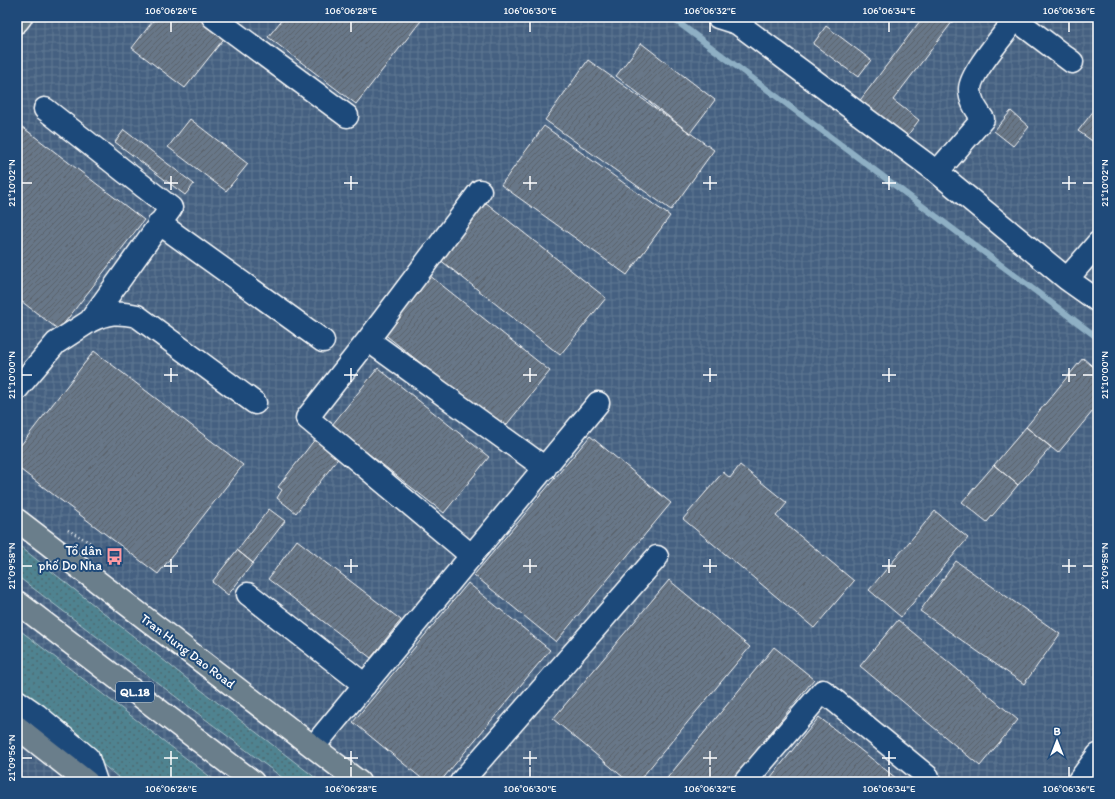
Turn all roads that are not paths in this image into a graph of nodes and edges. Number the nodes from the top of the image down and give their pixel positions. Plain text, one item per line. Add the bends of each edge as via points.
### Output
1 (21, 17) edge
2 (213, 17) edge
3 (718, 17) edge
4 (1016, 18) edge
5 (17, 22) edge
6 (1072, 62) dead end
7 (45, 109) dead end
8 (347, 116) dead end
9 (937, 172) junction
10 (480, 191) dead end
11 (159, 223) junction
12 (1098, 243) edge
13 (1068, 279) junction
14 (1098, 301) edge
15 (90, 321) junction
16 (368, 340) junction
17 (323, 341) dead end
18 (17, 389) edge
19 (255, 402) dead end
20 (598, 403) dead end
21 (544, 468) junction
22 (17, 520) edge
23 (472, 556) junction
24 (657, 557) dead end
25 (248, 594) dead end
26 (17, 602) edge
27 (365, 685) junction
28 (17, 701) edge
29 (17, 727) edge
30 (314, 746) junction
31 (1098, 755) edge
32 (928, 777) dead end
33 (87, 782) edge
34 (96, 782) edge
35 (252, 782) edge
36 (359, 782) edge
37 (461, 782) edge
38 (745, 782) edge
39 (1078, 782) edge

1 - 5 main road
2 - 8 street
3 - 9 street via 737,23
4 - 6 street
4 - 9 street via 978,69 970,87 972,103 983,119
7 - 11 street via 171,208
9 - 13 street
10 - 16 street
11 - 15 street
11 - 17 street
12 - 13 street
13 - 14 street
15 - 18 street via 56,343
15 - 19 street via 109,314 137,316
16 - 21 street
16 - 23 street via 307,418
20 - 21 street
21 - 23 street
22 - 30 main road, Tran Hung Dao Road
23 - 27 street
24 - 37 street
25 - 27 street
26 - 35 main road, QL.18
27 - 30 street
28 - 34 street via 88,758
29 - 33 main road
30 - 36 main road, Tran Hung Dao Road
31 - 39 street
32 - 38 street via 823,691

